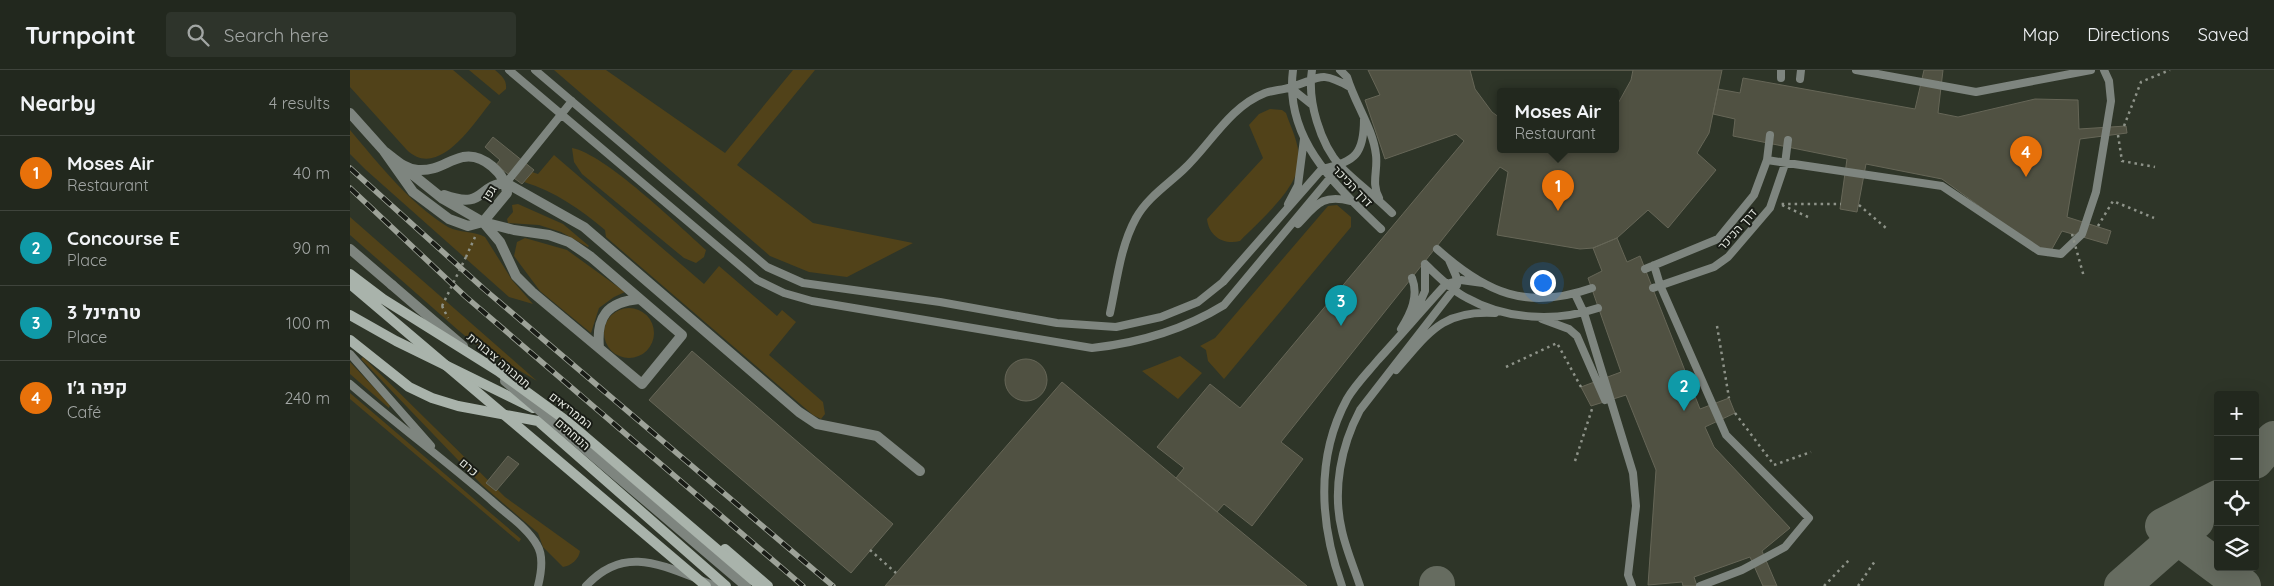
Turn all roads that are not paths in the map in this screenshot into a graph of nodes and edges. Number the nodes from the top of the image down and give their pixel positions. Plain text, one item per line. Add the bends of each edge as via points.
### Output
1 (509, 70) edge
2 (536, 70) edge
3 (1293, 70) edge
4 (1340, 70) edge
5 (1348, 70) edge
6 (1801, 70) edge
7 (1856, 70) edge
8 (2091, 70) edge
9 (2104, 70) edge
10 (1311, 74) edge
11 (1800, 79) dead end
12 (1350, 87) junction
13 (1291, 88) junction
14 (572, 101) junction
15 (1311, 104) junction
16 (350, 113) edge
17 (561, 115) junction
18 (1364, 119) junction
19 (1770, 135) dead end
20 (1304, 139) junction
21 (1788, 140) dead end
22 (384, 151) junction
23 (1767, 160) junction
24 (1784, 164) junction
25 (402, 166) junction
26 (1340, 166) junction
27 (1322, 169) junction
28 (1330, 179) junction
29 (506, 183) junction
30 (426, 187) junction
31 (1353, 202) junction
32 (1382, 203) junction
33 (1392, 214) dead end
34 (1277, 221) junction
35 (482, 222) junction
36 (1381, 229) dead end
37 (350, 249) edge
38 (1437, 249) dead end
39 (1449, 260) junction
40 (1654, 265) junction
41 (1645, 269) dead end
42 (1254, 271) junction
43 (350, 274) edge
44 (1412, 278) dead end
45 (1458, 280) junction
46 (1483, 283) junction
47 (350, 284) edge
48 (1446, 284) junction
49 (1657, 287) junction
50 (1592, 288) dead end
51 (1454, 290) junction
52 (1575, 294) junction
53 (639, 299) junction
54 (1598, 308) dead end
55 (1110, 312) dead end
56 (1504, 313) junction
57 (1584, 313) junction
58 (350, 315) edge
59 (1528, 315) junction
60 (350, 340) edge
61 (1394, 342) junction
62 (599, 348) junction
63 (350, 354) edge
64 (350, 384) edge
65 (1360, 410) junction
66 (1618, 431) junction
67 (441, 457) junction
68 (920, 470) dead end
69 (538, 586) edge
70 (586, 586) edge
71 (706, 586) edge
72 (716, 586) edge
73 (726, 586) edge
74 (746, 586) edge
75 (760, 586) edge
76 (768, 586) edge
77 (1342, 586) edge
78 (1360, 586) edge
79 (1632, 586) edge
80 (1700, 586) edge

1 - 17 lane
2 - 14 lane
3 - 13 lane, דרך הכיכר
4 - 12 lane
5 - 12 lane
6 - 11 lane
7 - 8 lane via 1976,92
9 - 24 lane via 2109,80 2110,101 2096,192 2082,234 2061,254 2039,251 1942,186
10 - 12 lane via 1337,78
10 - 13 lane
10 - 15 lane, דרך הכיכר
12 - 18 lane
13 - 15 lane
13 - 20 lane, דרך הכיכר via 1296,120
13 - 55 lane via 1266,93 1243,105 1184,169 1147,203 1125,239
14 - 17 lane
14 - 34 lane via 767,268 803,283 940,302 1057,323 1116,327 1161,317 1198,302 1223,282
15 - 26 lane, דרך הכיכר via 1325,140
16 - 22 street
17 - 29 lane
17 - 42 lane via 756,280 812,301 1092,348 1113,346 1200,320 1224,305
18 - 26 lane via 1364,140 1360,150
18 - 32 lane via 1373,138 1376,157 1374,182
19 - 23 lane, דרך הכיכר
20 - 27 lane, דרך הכיכר
20 - 34 lane via 1298,185
21 - 24 lane, דרך הכיכר
22 - 25 street
22 - 35 street via 413,192 448,220 468,226
23 - 24 lane
23 - 40 lane, דרך הכיכר via 1754,195 1718,239
24 - 49 lane, דרך הכיכר via 1770,208 1728,257 1714,267
25 - 29 street, גפן via 416,170 438,168 464,157 480,160 498,171
25 - 30 street
26 - 27 lane
26 - 28 lane
26 - 32 lane, דרך הכיכר
27 - 28 lane, דרך הכיכר
27 - 34 lane
28 - 31 lane, דרך הכיכר
28 - 42 lane
29 - 30 street via 495,184 473,200 460,201
29 - 35 street, גפן via 507,193
29 - 68 street via 584,227 799,412 817,424 877,436
30 - 35 street
31 - 36 lane, דרך הכיכר
31 - 42 lane via 1338,198 1322,200 1270,258
32 - 33 lane, דרך הכיכר
35 - 53 street via 569,242
35 - 62 street via 500,242 516,276
37 - 74 street, תחבורה ציבורית, bridge
38 - 39 lane
39 - 45 lane
39 - 46 lane
40 - 41 lane, דרך הכיכר
40 - 49 lane
43 - 75 street, הממריאים, bridge via 383,299 498,371 568,422
44 - 61 lane via 1416,286 1415,299
45 - 46 lane
45 - 48 lane
45 - 51 lane
46 - 52 lane via 1497,291 1548,300
47 - 71 street, bridge
48 - 51 lane
48 - 61 lane
48 - 61 lane via 1426,264 1425,291 1417,312
49 - 80 lane via 1726,435 1809,518 1785,547 1742,570
50 - 52 lane
51 - 56 lane via 1467,299
51 - 65 lane
52 - 57 lane
53 - 62 street via 626,300 608,309 598,333
53 - 62 street via 682,335 642,384
54 - 57 lane
56 - 59 lane
56 - 65 lane via 1462,314 1435,327
57 - 59 lane via 1554,317
57 - 66 lane
58 - 76 street via 389,338 509,395 615,456
59 - 66 lane via 1568,329 1577,336
60 - 73 street, הנוחתים via 409,388 432,398 458,406 538,420
61 - 77 lane via 1348,397 1329,447 1323,507
63 - 67 lane
64 - 67 lane, כרם
65 - 78 lane via 1342,457 1337,493 1342,530
66 - 79 lane via 1633,473 1636,506 1628,575
67 - 69 lane, כרם via 519,525 538,546 541,566
70 - 72 lane via 608,566 642,561

